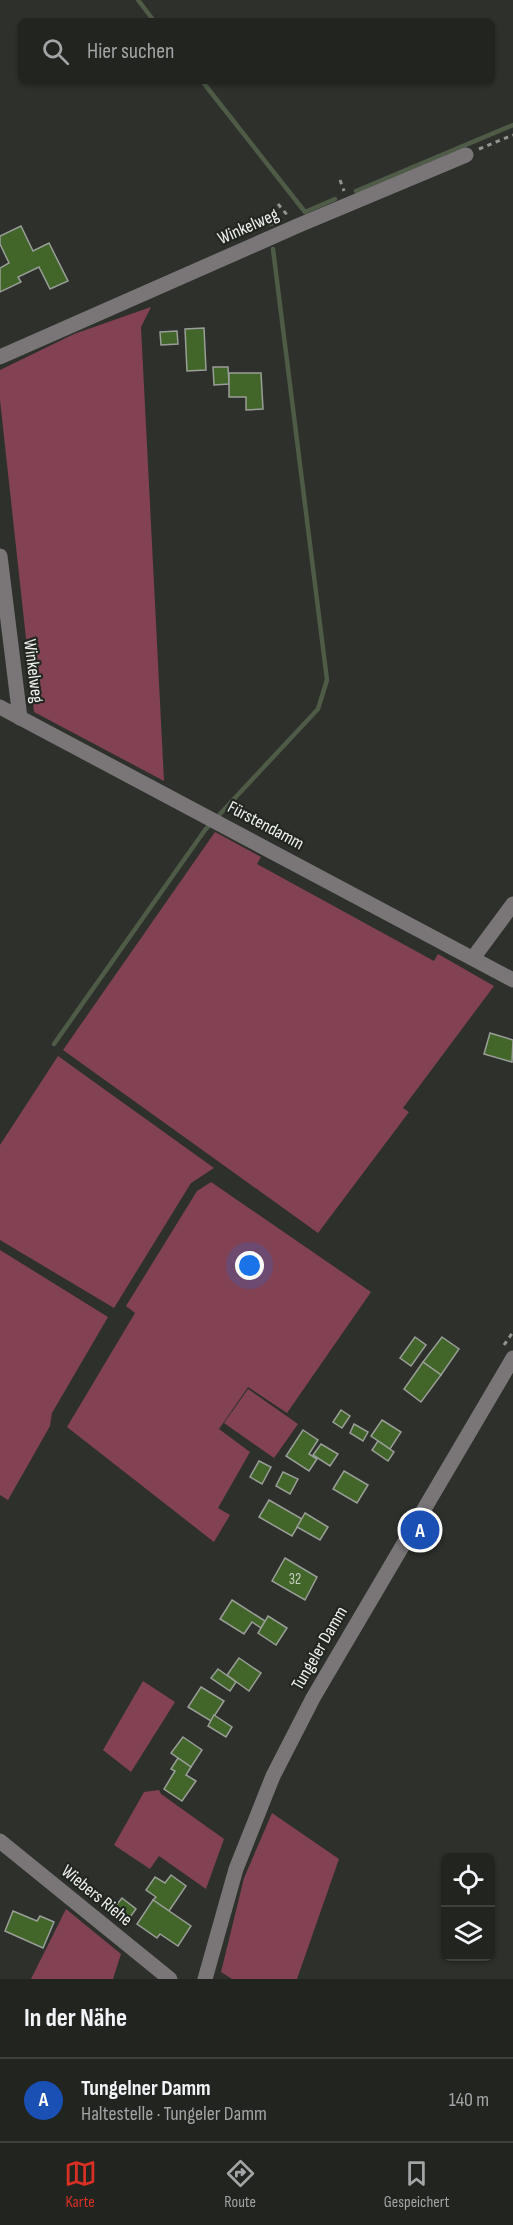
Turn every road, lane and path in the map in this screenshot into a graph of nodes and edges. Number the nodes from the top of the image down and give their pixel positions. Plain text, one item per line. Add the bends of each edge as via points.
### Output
1 (513, 135) edge
2 (466, 155) joint
3 (0, 357) edge
4 (0, 556) edge
5 (0, 707) edge
6 (20, 718) junction
7 (513, 904) edge
8 (473, 958) junction
9 (513, 980) edge
10 (513, 1358) edge
11 (0, 1841) edge
12 (170, 1979) edge
13 (205, 1979) edge

1 - 2 path
2 - 3 street, Winkelweg
4 - 6 street, Winkelweg
5 - 6 street, Fürstendamm
6 - 8 street, Fürstendamm
7 - 8 street
8 - 9 street, Fürstendamm
10 - 13 street, Tungeler Damm via 313,1698 273,1776 236,1869
11 - 12 street, Wiebers Riehe

